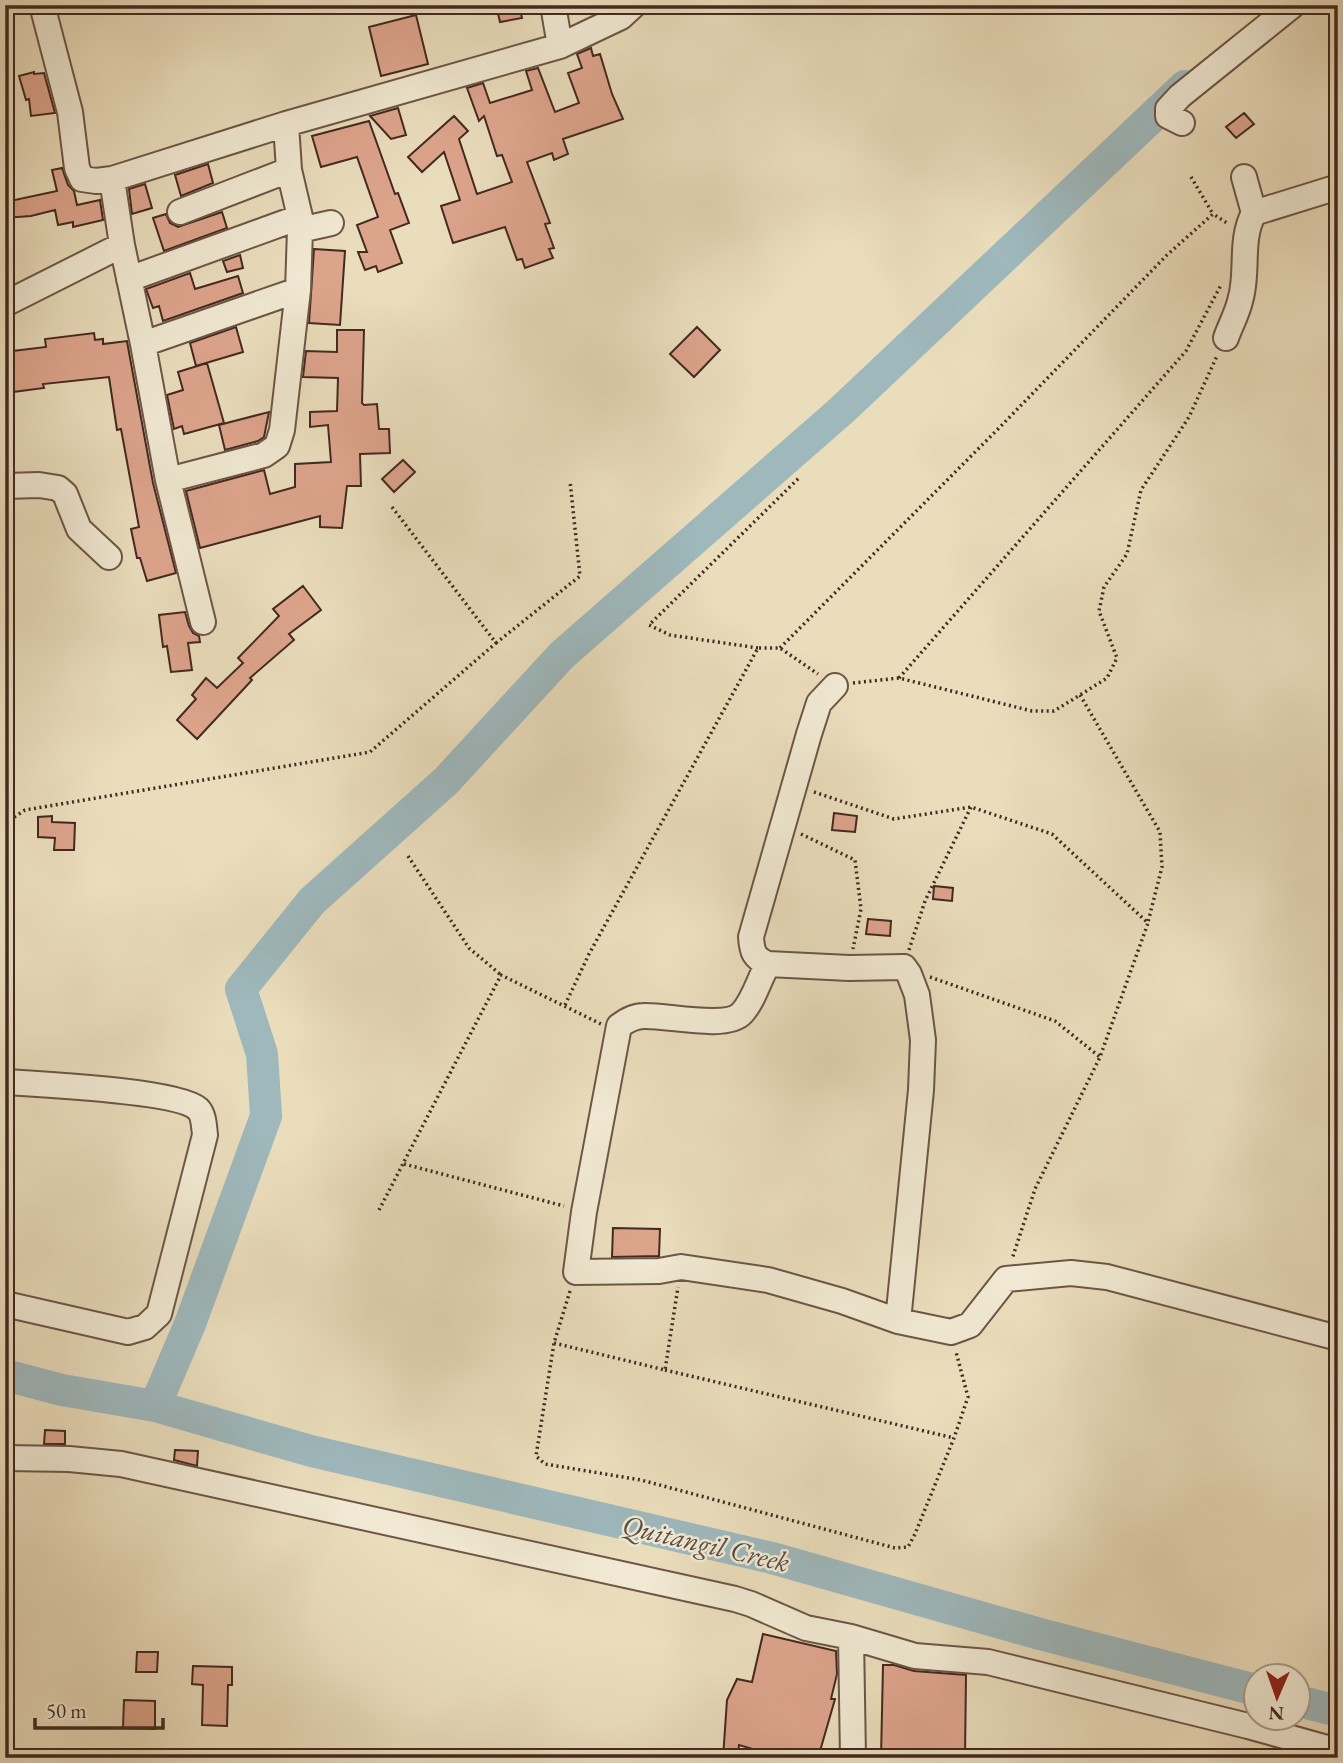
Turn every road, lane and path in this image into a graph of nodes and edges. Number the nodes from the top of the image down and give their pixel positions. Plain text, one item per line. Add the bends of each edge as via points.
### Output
1 (42, 5) edge
2 (553, 5) edge
3 (634, 5) edge
4 (1293, 5) edge
5 (560, 46) junction
6 (1182, 123) dead end
7 (286, 124) junction
8 (289, 170) junction
9 (1191, 177) dead end
10 (1244, 177) dead end
11 (112, 179) junction
12 (1338, 187) edge
13 (180, 212) dead end
14 (1254, 213) junction
15 (1213, 214) junction
16 (331, 223) dead end
17 (300, 224) junction
18 (1228, 232) dead end
19 (122, 245) junction
20 (1223, 277) dead end
21 (129, 279) junction
22 (298, 290) junction
23 (5, 304) edge
24 (1226, 338) joint
25 (143, 344) junction
26 (800, 477) dead end
27 (168, 480) junction
28 (569, 481) dead end
29 (5, 486) edge
30 (392, 507) dead end
31 (109, 557) dead end
32 (203, 622) dead end
33 (496, 643) junction
34 (758, 648) junction
35 (780, 648) junction
36 (899, 677) junction
37 (835, 686) junction
38 (1080, 695) junction
39 (796, 786) junction
40 (971, 807) junction
41 (5, 823) edge
42 (784, 826) junction
43 (408, 856) dead end
44 (1148, 923) junction
45 (768, 964) junction
46 (904, 967) junction
47 (849, 968) junction
48 (501, 975) junction
49 (565, 1005) junction
50 (619, 1026) junction
51 (1100, 1057) junction
52 (5, 1082) edge
53 (404, 1164) junction
54 (379, 1210) dead end
55 (584, 1212) junction
56 (681, 1267) junction
57 (576, 1272) junction
58 (1006, 1279) junction
59 (5, 1304) edge
60 (898, 1321) junction
61 (951, 1332) junction
62 (1338, 1338) edge
63 (554, 1343) junction
64 (665, 1370) junction
65 (954, 1438) junction
66 (5, 1458) edge
67 (851, 1637) junction
68 (1338, 1751) edge
69 (853, 1758) edge

1 - 11 street via 70,111 77,168 88,181
2 - 5 street
3 - 5 street via 621,17
4 - 6 street via 1180,96 1168,109 1168,116
5 - 7 street
7 - 8 street
7 - 11 street
8 - 13 street
8 - 17 street
9 - 15 path
10 - 14 street
11 - 19 street
12 - 14 street
14 - 24 street via 1249,222 1241,301
15 - 18 path via 1227,222
15 - 35 path via 1167,255
16 - 17 street
17 - 21 street
17 - 22 street
19 - 21 street
19 - 23 street
20 - 36 path via 1186,351
21 - 25 street
22 - 25 street
22 - 27 street via 277,446 264,455
24 - 38 path via 1189,417 1141,490 1127,554 1104,587 1099,611 1117,658 1107,678
25 - 27 street
26 - 34 path via 649,625 670,635
27 - 32 street
28 - 33 path via 580,576
29 - 31 street via 58,488 79,529
30 - 33 path
33 - 41 path via 370,752 25,810
34 - 35 path
34 - 49 path
35 - 37 path
36 - 37 path
36 - 38 path via 1032,711 1054,712
37 - 39 street via 820,703
38 - 44 path via 1160,832 1162,867
39 - 40 path via 894,819
39 - 42 street
40 - 44 path via 1052,834
40 - 46 path via 925,901
42 - 45 street via 751,937 752,952
42 - 47 path via 855,860 861,909
43 - 48 path via 469,948
44 - 51 path
45 - 47 street
45 - 50 street via 737,1018 643,1016
46 - 47 street
46 - 51 path via 1055,1021
46 - 60 street via 917,995 923,1040
48 - 49 path
48 - 53 path
49 - 50 path via 598,1024
50 - 55 street
51 - 58 path via 1035,1189
52 - 59 street via 90,1087 184,1101 198,1109 205,1135 159,1314 145,1327 128,1332
53 - 54 path
53 - 55 path
55 - 57 street
56 - 57 street via 659,1272
56 - 60 street via 768,1280
56 - 64 path
57 - 63 path
58 - 61 street via 970,1325
58 - 62 street via 1071,1273 1107,1277
60 - 61 street
61 - 65 path via 968,1397
63 - 64 path
63 - 65 path via 536,1457 545,1464 642,1480 895,1548 908,1547 915,1534
64 - 65 path
66 - 67 street via 121,1464 735,1600 806,1628
67 - 68 street via 915,1656 988,1661
67 - 69 street

